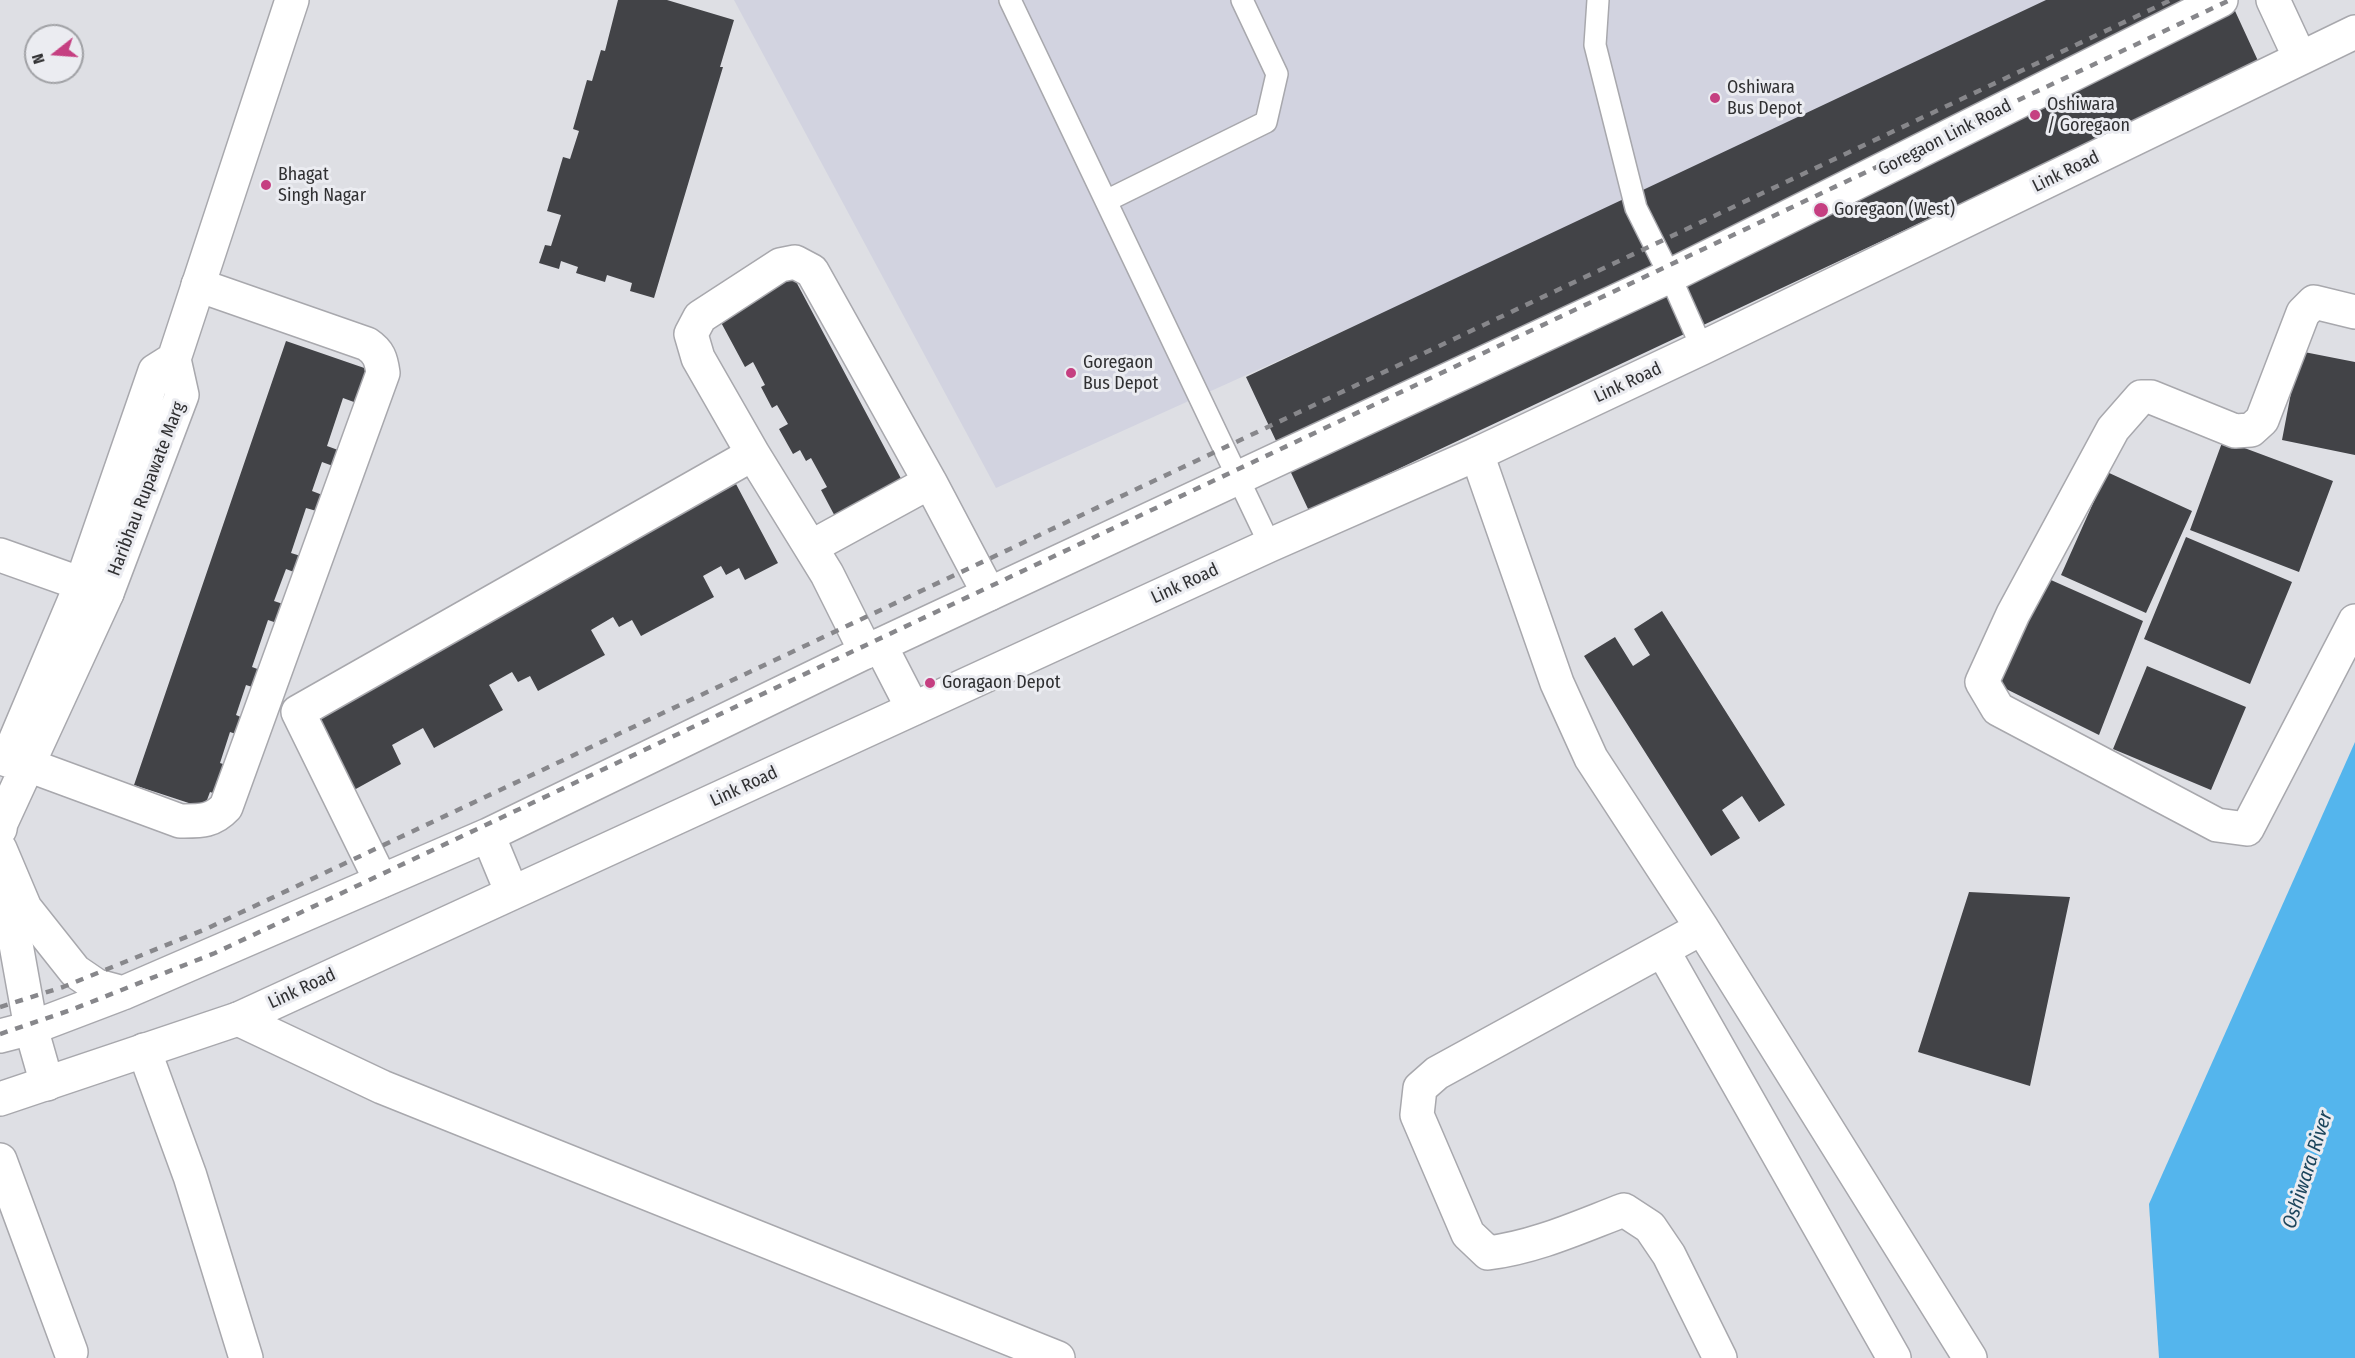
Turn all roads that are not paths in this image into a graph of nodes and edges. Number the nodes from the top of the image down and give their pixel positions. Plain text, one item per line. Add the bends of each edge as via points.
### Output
1 (292, 0) edge
2 (1010, 0) edge
3 (1242, 0) edge
4 (1598, 0) edge
5 (2221, 0) edge
6 (2273, 0) edge
7 (2355, 32) edge
8 (2300, 58) junction
9 (1106, 201) junction
10 (1670, 276) junction
11 (198, 285) junction
12 (2355, 312) edge
13 (1702, 348) junction
14 (753, 454) junction
15 (1477, 454) junction
16 (1238, 477) junction
17 (930, 482) junction
18 (1270, 545) junction
19 (811, 548) junction
20 (0, 555) edge
21 (94, 589) junction
22 (989, 594) junction
23 (2355, 621) edge
24 (873, 649) junction
25 (267, 696) junction
26 (913, 709) junction
27 (298, 712) junction
28 (14, 770) edge
29 (0, 829) edge
30 (488, 835) junction
31 (0, 849) edge
32 (0, 855) edge
33 (381, 881) junction
34 (512, 893) junction
35 (1702, 928) junction
36 (1663, 951) junction
37 (0, 970) edge
38 (123, 993) junction
39 (238, 1018) junction
40 (14, 1032) edge
41 (144, 1050) junction
42 (24, 1092) edge
43 (0, 1160) edge
44 (70, 1352) dead end
45 (246, 1358) edge
46 (1058, 1358) edge
47 (1720, 1358) edge
48 (1894, 1358) edge
49 (1970, 1358) edge

1 - 11 street, Haribhau Rupawate Marg
2 - 9 lane
3 - 9 lane via 1277,74 1266,122
4 - 10 lane via 1595,45 1635,208
5 - 10 street, Goregaon Link Road
6 - 8 street
7 - 8 street, Link Road
8 - 13 street, Link Road
9 - 16 lane
10 - 13 lane
10 - 16 street
11 - 21 street, Haribhau Rupawate Marg via 174,358 182,395
11 - 25 street via 368,344 381,359 383,373
12 - 23 street via 2314,302 2303,313 2262,420 2251,430 2235,431 2151,397 2141,397 2113,429 2013,614 1982,682 1998,709 2217,825 2247,829
13 - 15 street, Link Road
14 - 17 street via 698,358 691,334 700,317 780,266 795,262 812,271
14 - 19 street
14 - 27 street
15 - 18 street, Link Road
15 - 35 street via 1557,683 1591,758
16 - 18 lane
16 - 22 street
17 - 19 street
17 - 22 street
18 - 26 street, Link Road
19 - 24 street
20 - 21 street
21 - 28 street, Haribhau Rupawate Marg
22 - 24 street
24 - 26 street
24 - 30 street
25 - 27 street
25 - 28 street via 232,795 216,817 180,821
26 - 34 street, Link Road
27 - 33 street
28 - 29 street, Haribhau Rupawate Marg
30 - 33 street
30 - 34 street
31 - 38 street via 25,908 75,971 97,986
32 - 40 street
33 - 38 street
34 - 39 street, Link Road
35 - 36 street
35 - 49 street
36 - 47 street via 1437,1073 1420,1088 1417,1115 1468,1234 1488,1253 1548,1240 1624,1210 1650,1227 1669,1255
36 - 48 street
37 - 40 street
38 - 40 street
39 - 41 street, Link Road
39 - 46 street via 382,1087
40 - 42 street
41 - 42 street, Link Road
41 - 45 street via 190,1176
43 - 44 street

